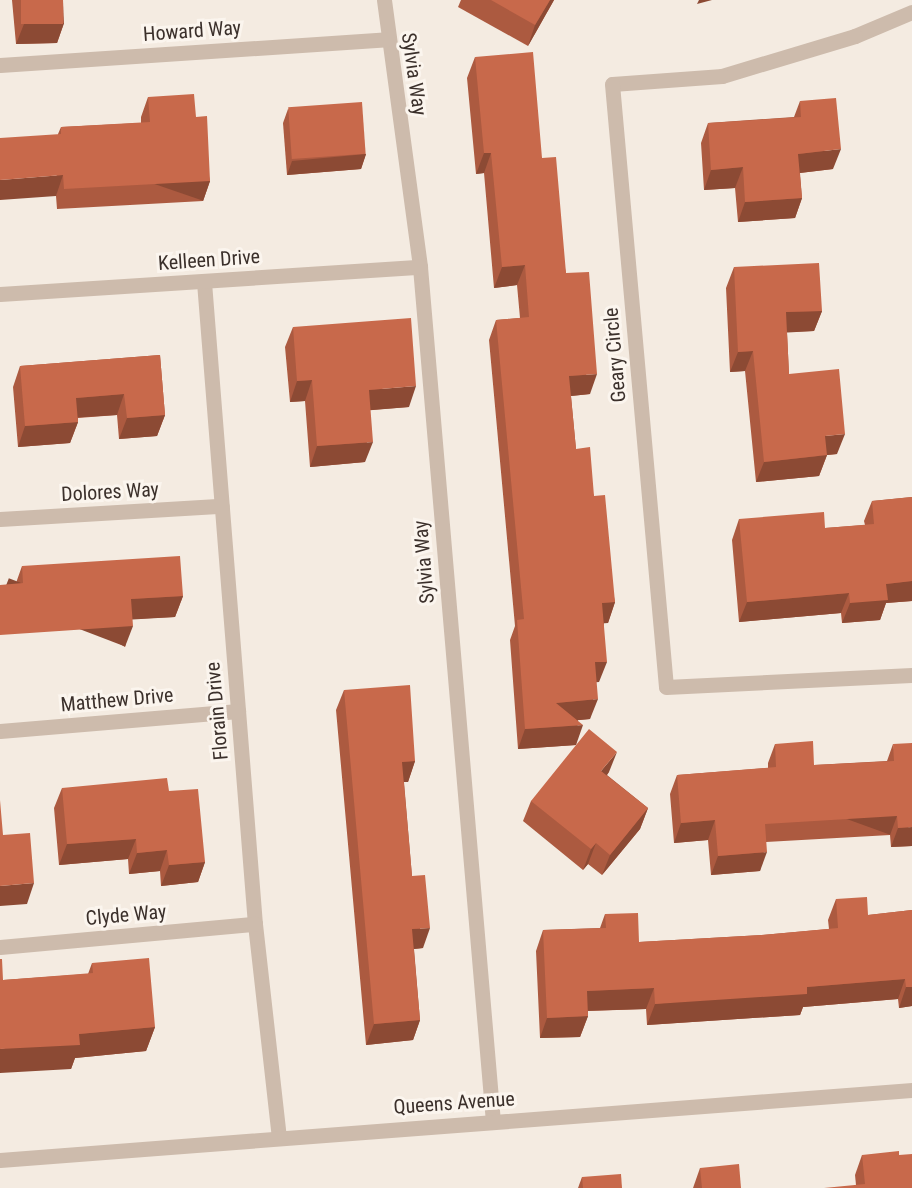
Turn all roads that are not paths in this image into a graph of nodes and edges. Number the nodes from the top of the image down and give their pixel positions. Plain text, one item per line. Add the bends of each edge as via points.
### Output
1 (384, 0) edge
2 (912, 12) edge
3 (387, 39) junction
4 (0, 65) edge
5 (420, 267) junction
6 (204, 282) junction
7 (0, 294) edge
8 (222, 506) junction
9 (0, 519) edge
10 (912, 675) edge
11 (238, 711) junction
12 (0, 731) edge
13 (255, 924) junction
14 (0, 947) edge
15 (912, 1090) edge
16 (493, 1122) junction
17 (279, 1137) junction
18 (0, 1160) edge

1 - 3 street, Sylvia Way
2 - 10 street, Geary Circle via 855,36 722,76 612,84 666,687
3 - 4 street, Howard Way
3 - 5 street, Sylvia Way
5 - 6 street, Kelleen Drive
5 - 16 street, Sylvia Way
6 - 7 street, Kelleen Drive
6 - 8 street, Florain Drive
8 - 9 street, Dolores Way
8 - 11 street, Florain Drive
11 - 12 street, Matthew Drive
11 - 13 street, Florain Drive
13 - 14 street, Clyde Way
13 - 17 street, Florain Drive
15 - 16 street, Queens Avenue
16 - 17 street, Queens Avenue
17 - 18 street, Queens Avenue

